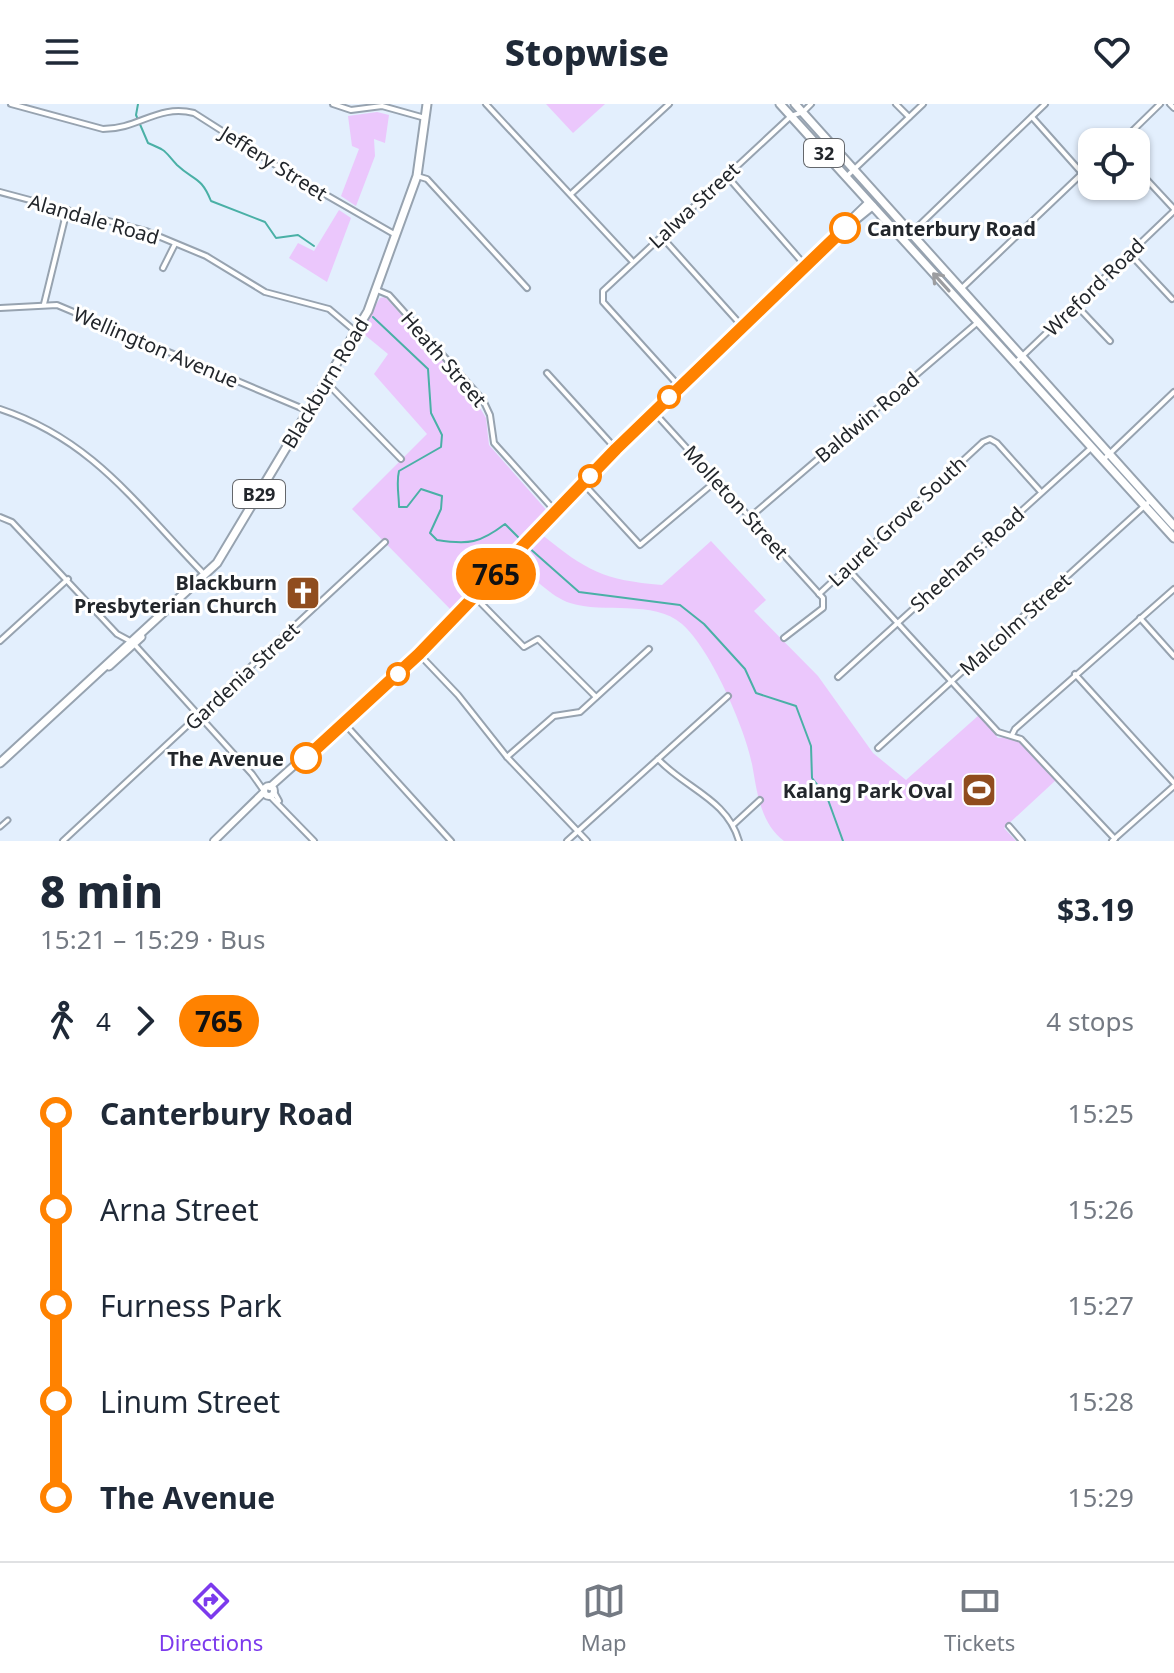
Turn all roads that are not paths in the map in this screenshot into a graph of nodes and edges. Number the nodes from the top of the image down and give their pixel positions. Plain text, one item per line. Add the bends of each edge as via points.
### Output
1 (11, 104) edge
2 (333, 104) edge
3 (427, 104) edge
4 (486, 104) edge
5 (669, 104) edge
6 (780, 104) edge
7 (795, 104) edge
8 (811, 104) edge
9 (896, 104) edge
10 (923, 104) edge
11 (1045, 104) edge
12 (1160, 104) edge
13 (364, 106) edge
14 (803, 112) junction
15 (791, 116) junction
16 (909, 117) junction
17 (1032, 117) junction
18 (425, 118) junction
19 (1135, 128) edge
20 (1078, 169) edge
21 (853, 170) junction
22 (726, 175) junction
23 (1078, 175) edge
24 (417, 176) junction
25 (846, 177) junction
26 (1150, 183) edge
27 (0, 192) edge
28 (571, 194) junction
29 (878, 197) junction
30 (871, 204) junction
31 (67, 210) junction
32 (1174, 210) edge
33 (911, 234) junction
34 (396, 235) junction
35 (660, 236) junction
36 (904, 240) junction
37 (175, 244) junction
38 (1130, 253) junction
39 (633, 262) junction
40 (806, 265) junction
41 (163, 268) dead end
42 (527, 288) dead end
43 (961, 289) junction
44 (377, 290) junction
45 (1172, 299) dead end
46 (44, 304) junction
47 (1076, 305) junction
48 (0, 308) edge
49 (985, 316) junction
50 (977, 323) junction
51 (742, 327) junction
52 (356, 332) junction
53 (1110, 341) dead end
54 (1018, 360) junction
55 (547, 373) dead end
56 (327, 383) junction
57 (680, 387) junction
58 (1174, 392) edge
59 (0, 409) edge
60 (309, 411) junction
61 (653, 411) junction
62 (1094, 444) junction
63 (616, 449) junction
64 (1106, 457) junction
65 (401, 459) dead end
66 (716, 481) junction
67 (583, 483) junction
68 (1041, 492) junction
69 (1148, 503) junction
70 (556, 512) junction
71 (0, 517) edge
72 (749, 518) junction
73 (1173, 531) edge
74 (385, 542) dead end
75 (847, 568) junction
76 (206, 576) junction
77 (68, 579) junction
78 (1174, 589) edge
79 (819, 594) junction
80 (475, 597) junction
81 (1140, 618) junction
82 (898, 623) junction
83 (117, 634) junction
84 (784, 638) dead end
85 (0, 641) edge
86 (130, 643) junction
87 (649, 649) dead end
88 (419, 654) junction
89 (1174, 656) edge
90 (1075, 674) junction
91 (98, 675) junction
92 (838, 677) dead end
93 (952, 681) junction
94 (728, 696) dead end
95 (596, 697) junction
96 (199, 716) junction
97 (344, 723) junction
98 (1012, 735) junction
99 (878, 748) dead end
100 (507, 757) junction
101 (658, 759) junction
102 (0, 763) edge
103 (1174, 784) edge
104 (269, 792) junction
105 (760, 800) dead end
106 (8, 820) dead end
107 (734, 824) junction
108 (1009, 826) dead end
109 (0, 827) edge
110 (578, 831) junction
111 (1113, 840) edge
112 (63, 841) edge
113 (214, 841) edge
114 (314, 841) edge
115 (451, 841) edge
116 (567, 841) edge
117 (587, 841) edge
118 (739, 841) edge
119 (1022, 841) edge

1 - 34 street, Jeffery Street via 103,129 169,108 194,113
2 - 13 street via 351,110
3 - 18 main road, Blackburn Road / B29
4 - 28 street
5 - 28 street
6 - 15 main road, 32
7 - 14 main road, 32
8 - 14 street
9 - 16 street
10 - 16 street
11 - 17 street
12 - 19 street
13 - 18 street
14 - 15 street
14 - 21 main road, 32
15 - 22 street, Lalwa Street
15 - 25 main road, 32
16 - 21 street
17 - 20 street
17 - 33 street
18 - 24 main road, Blackburn Road / B29
21 - 25 street
21 - 29 main road, 32
22 - 35 street, Lalwa Street
22 - 40 street
23 - 43 street
24 - 34 main road, Blackburn Road / B29
24 - 42 street via 427,179
25 - 30 main road, 32
26 - 32 street
27 - 31 street, Alandale Road
28 - 39 street
29 - 30 main road
29 - 33 main road, 32
30 - 36 main road, 32
30 - 40 street
31 - 37 street, Alandale Road
31 - 46 street
32 - 38 street, Wreford Road
33 - 36 street
33 - 43 main road, 32
34 - 44 main road, Blackburn Road / B29
35 - 39 street, Lalwa Street
35 - 51 street
50 -> 36 main road, 32
37 - 41 street
37 - 52 street, Alandale Road via 265,292 329,309
38 - 45 street
38 - 47 street, Wreford Road
39 - 57 street, Lalwa Street via 601,297
40 - 51 street
43 - 49 main road, 32
44 - 52 main road, Blackburn Road / B29
44 - 70 street, Heath Street via 389,295 483,400 494,443
46 - 48 street, Wellington Avenue
46 - 60 street, Wellington Avenue
47 - 53 street
47 - 54 street, Wreford Road
49 - 50 street, Baldwin Road
49 - 54 main road, 32
50 - 54 main road, 32
50 - 72 street, Baldwin Road
51 - 57 street
52 - 56 main road, Blackburn Road / B29
54 - 62 main road, 32
55 - 63 street
56 - 60 main road, Blackburn Road / B29
56 - 65 street
57 - 61 street
58 - 64 street
59 - 76 street via 63,436 99,463
60 - 76 main road, Blackburn Road / B29
61 - 63 street
61 - 66 street, Molleton Street
62 - 64 main road, 32
62 - 68 street, Sheehans Road
63 - 67 street
64 - 69 main road, 32
66 - 67 street via 640,545
66 - 72 street, Molleton Street
67 - 70 street
68 - 75 street, Laurel Grove South via 990,439
68 - 82 street, Sheehans Road
69 - 73 main road, 32
69 - 93 street, Malcolm Street
70 - 80 street
71 - 77 street via 12,522
72 - 79 street, Molleton Street
74 - 96 street, Gardenia Street
75 - 79 street, Laurel Grove South
75 - 82 street
76 - 86 main road, Blackburn Road / B29
77 - 83 street
77 - 85 street
78 - 81 street
79 - 84 street, Laurel Grove South via 823,608
80 - 88 street
80 - 95 street via 524,647 538,639
81 - 89 street
81 - 90 street
82 - 92 street, Sheehans Road
82 - 93 street
83 - 86 street
83 - 86 street
86 - 91 main road, Blackburn Road / B29
86 - 91 main road, Blackburn Road / B29
86 - 96 street
87 - 95 street
88 - 97 street
88 - 100 street
90 - 98 street
90 - 103 street
91 - 102 main road, Blackburn Road / B29
93 - 98 street via 998,732
93 - 99 street, Malcolm Street
94 - 101 street
95 - 100 street via 580,712 554,716
96 - 104 street
96 - 112 street, Gardenia Street
97 - 104 street
97 - 115 street
98 - 111 street
100 - 110 street
101 - 107 street via 678,780 716,801
101 - 110 street
103 - 111 street
104 - 113 street
104 - 114 street
105 - 107 street
106 - 109 street
107 - 118 street
108 - 119 street
110 - 116 street
110 - 117 street

